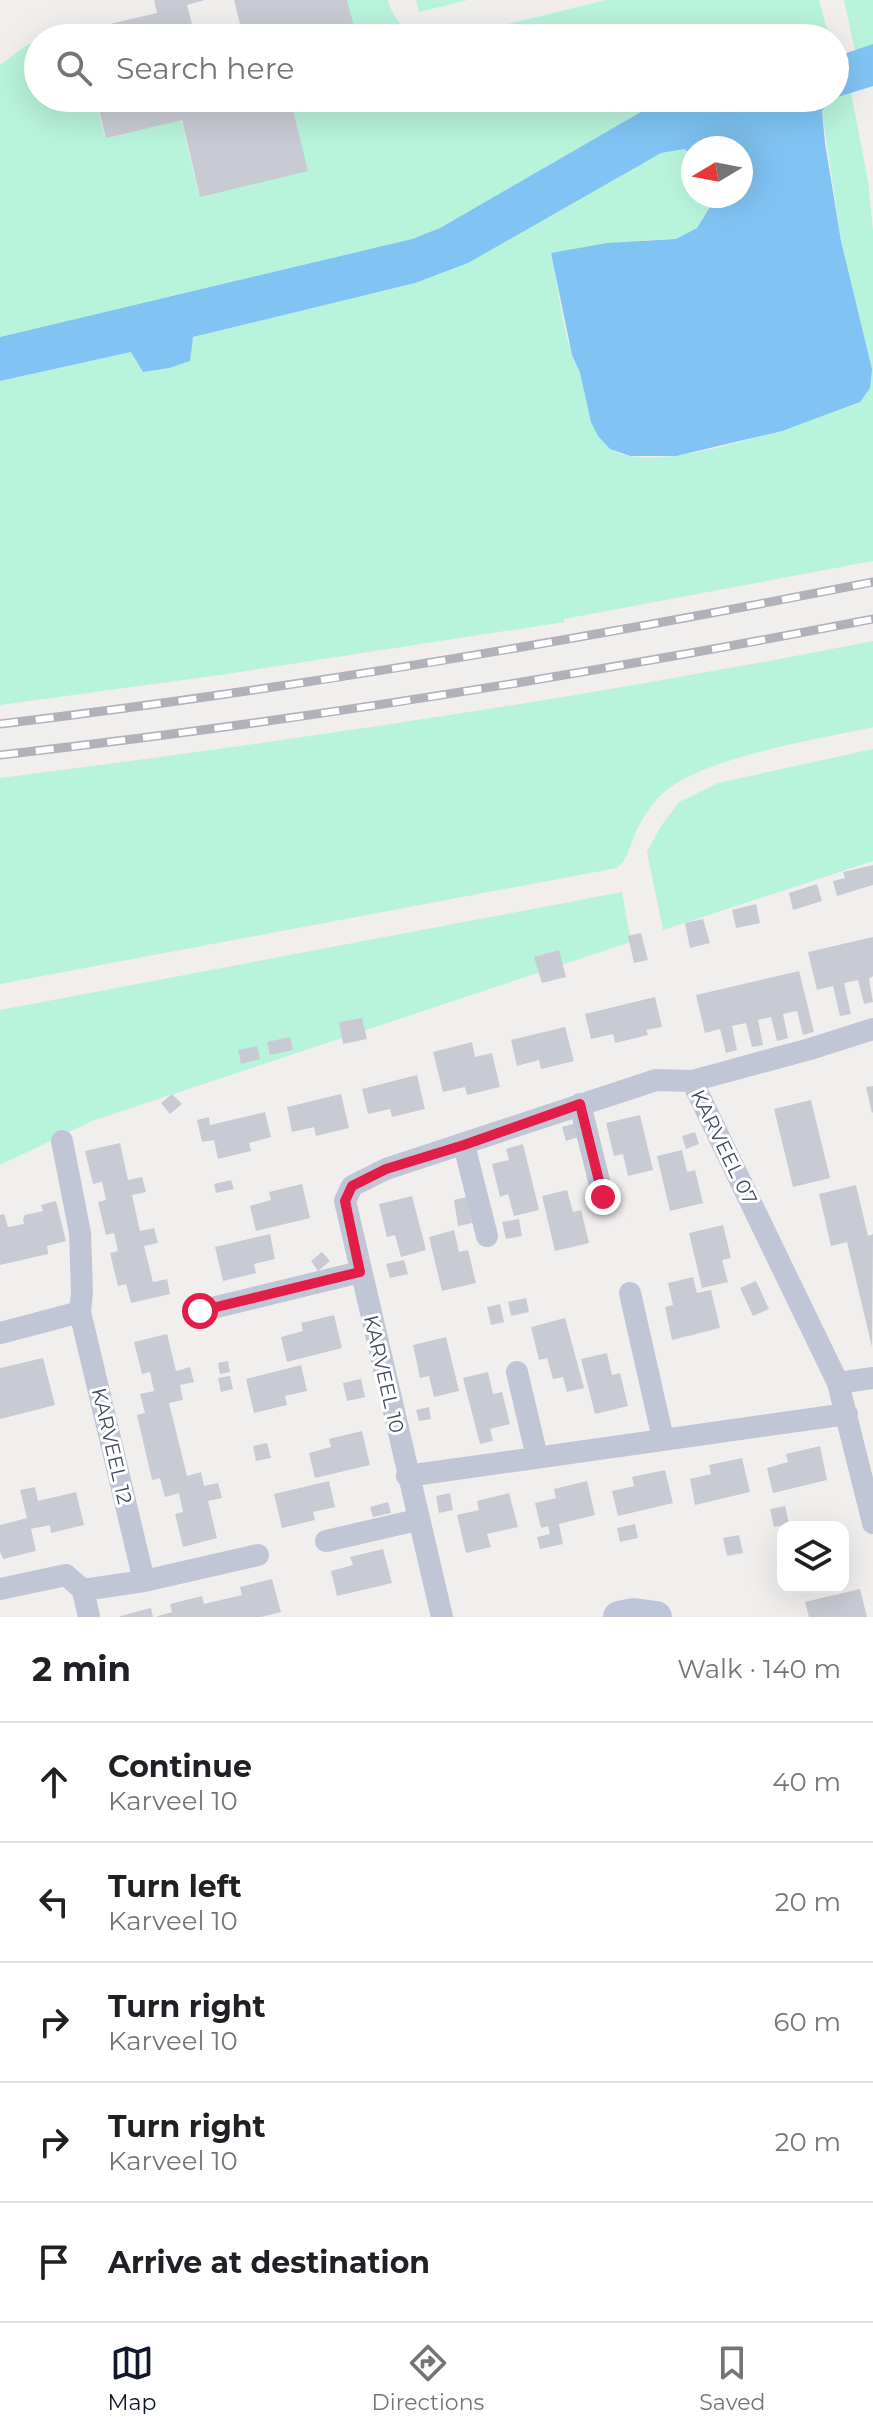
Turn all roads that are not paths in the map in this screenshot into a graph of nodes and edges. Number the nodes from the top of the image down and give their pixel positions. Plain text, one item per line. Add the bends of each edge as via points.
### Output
1 (873, 1029) edge
2 (692, 1081) junction
3 (580, 1104) junction
4 (62, 1141) dead end
5 (464, 1145) junction
6 (603, 1197) dead end
7 (487, 1236) dead end
8 (360, 1272) junction
9 (630, 1293) dead end
10 (200, 1311) dead end
11 (80, 1312) junction
12 (0, 1333) edge
13 (517, 1372) dead end
14 (873, 1378) edge
15 (838, 1383) junction
16 (847, 1414) junction
17 (663, 1439) junction
18 (537, 1457) junction
19 (407, 1476) junction
20 (417, 1520) junction
21 (873, 1523) edge
22 (326, 1541) dead end
23 (258, 1555) dead end
24 (144, 1581) junction
25 (0, 1589) edge
26 (83, 1590) junction
27 (89, 1617) edge
28 (442, 1617) edge
29 (619, 1617) edge
30 (656, 1617) edge

1 - 2 street, KARVEEL 07
2 - 3 street, KARVEEL 10 via 656,1080
2 - 15 street, KARVEEL 07
3 - 5 street, KARVEEL 10
3 - 6 street
4 - 11 street, KARVEEL 12 via 80,1233
5 - 7 street
5 - 8 street, KARVEEL 10 via 386,1169 352,1186 345,1201
8 - 10 street
8 - 19 street, KARVEEL 10
9 - 17 street
11 - 12 street
11 - 24 street, KARVEEL 12
13 - 18 street
14 - 15 street
15 - 16 street, KARVEEL 07
16 - 17 street
16 - 21 street, KARVEEL 07
17 - 18 street
18 - 19 street
19 - 20 street, KARVEEL 10
20 - 22 street
20 - 28 street, KARVEEL 10
23 - 24 street
24 - 26 street
25 - 26 street via 66,1575
26 - 27 street
29 - 30 street

